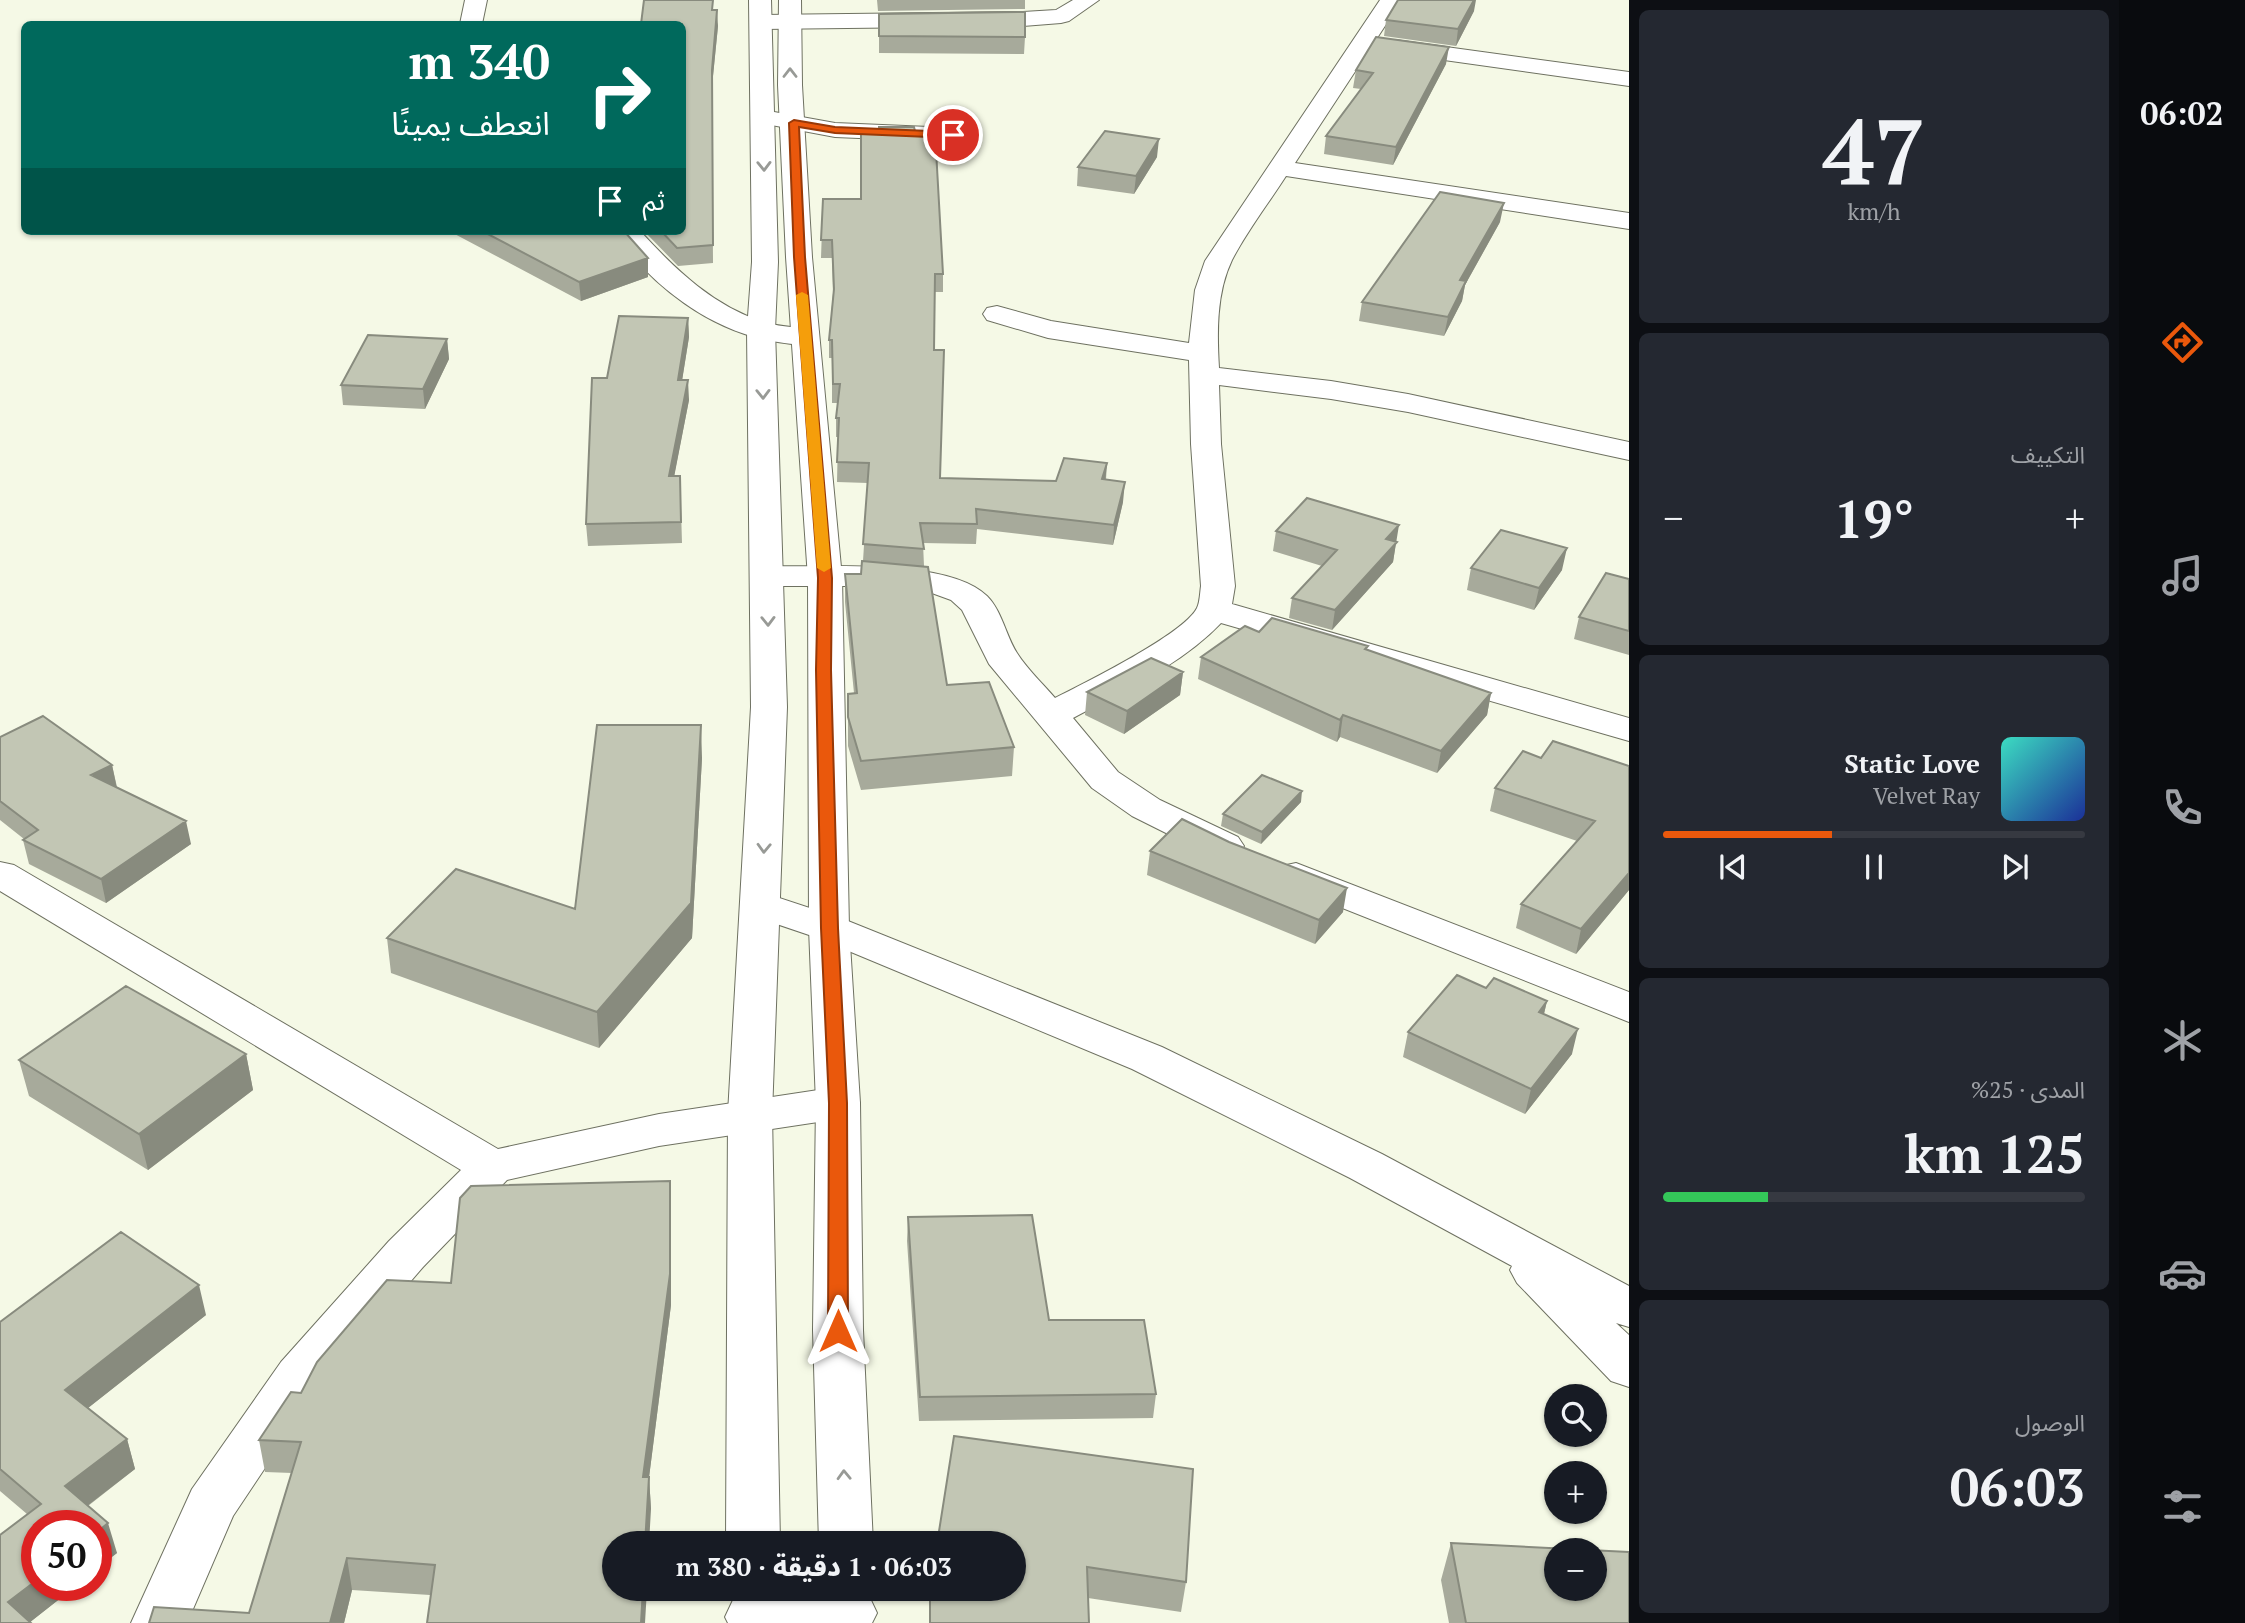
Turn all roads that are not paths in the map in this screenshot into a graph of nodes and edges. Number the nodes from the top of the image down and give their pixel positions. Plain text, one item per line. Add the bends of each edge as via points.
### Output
1 (475, 0) edge
2 (1018, 0) edge
3 (1088, 0) edge
4 (1391, 0) edge
5 (775, 11) edge
6 (999, 19) junction
7 (472, 21) edge
8 (1362, 43) junction
9 (1629, 79) edge
10 (778, 120) junction
11 (953, 135) dead end
12 (1280, 167) junction
13 (1629, 221) edge
14 (630, 235) edge
15 (997, 314) dead end
16 (761, 330) junction
17 (805, 337) junction
18 (1205, 364) junction
19 (1629, 451) edge
20 (767, 576) junction
21 (825, 578) junction
22 (1214, 610) junction
23 (1049, 716) junction
24 (1629, 730) edge
25 (0, 874) edge
26 (761, 905) junction
27 (829, 928) junction
28 (1629, 1007) edge
29 (838, 1103) junction
30 (750, 1114) junction
31 (492, 1167) junction
32 (1505, 1241) junction
33 (1629, 1308) edge
34 (1629, 1367) edge
35 (753, 1531) edge
36 (846, 1531) edge
37 (849, 1608) edge
38 (753, 1610) edge
39 (159, 1623) edge

1 - 7 street
2 - 6 street
3 - 6 street via 1061,16
4 - 8 street
5 - 6 street
5 - 10 street
8 - 9 street
8 - 12 street
10 - 11 street via 835,130
10 -> 16 street
10 - 17 street
12 - 13 street
12 - 18 street via 1218,261 1203,328
14 - 16 street via 669,278 694,297
15 - 18 street
16 - 17 street
16 -> 20 street
17 - 21 street
18 - 19 street
18 - 22 street via 1206,457 1218,586
20 - 21 street
20 -> 26 street via 769,707
21 - 23 street via 880,576 935,583 963,593 977,605 1001,657
21 - 27 street
22 - 23 street via 1191,634
22 - 24 street
23 - 28 street via 1105,780 1146,808 1259,861
25 - 31 street
26 - 27 street
26 - 30 street
27 - 29 street
27 - 32 street via 1147,1058 1366,1166
29 - 30 street
36 -> 29 street via 838,1331
30 - 31 street
30 - 35 street
31 - 39 street via 406,1254 299,1376 211,1505
32 - 33 street
32 - 34 street
37 - 38 street

